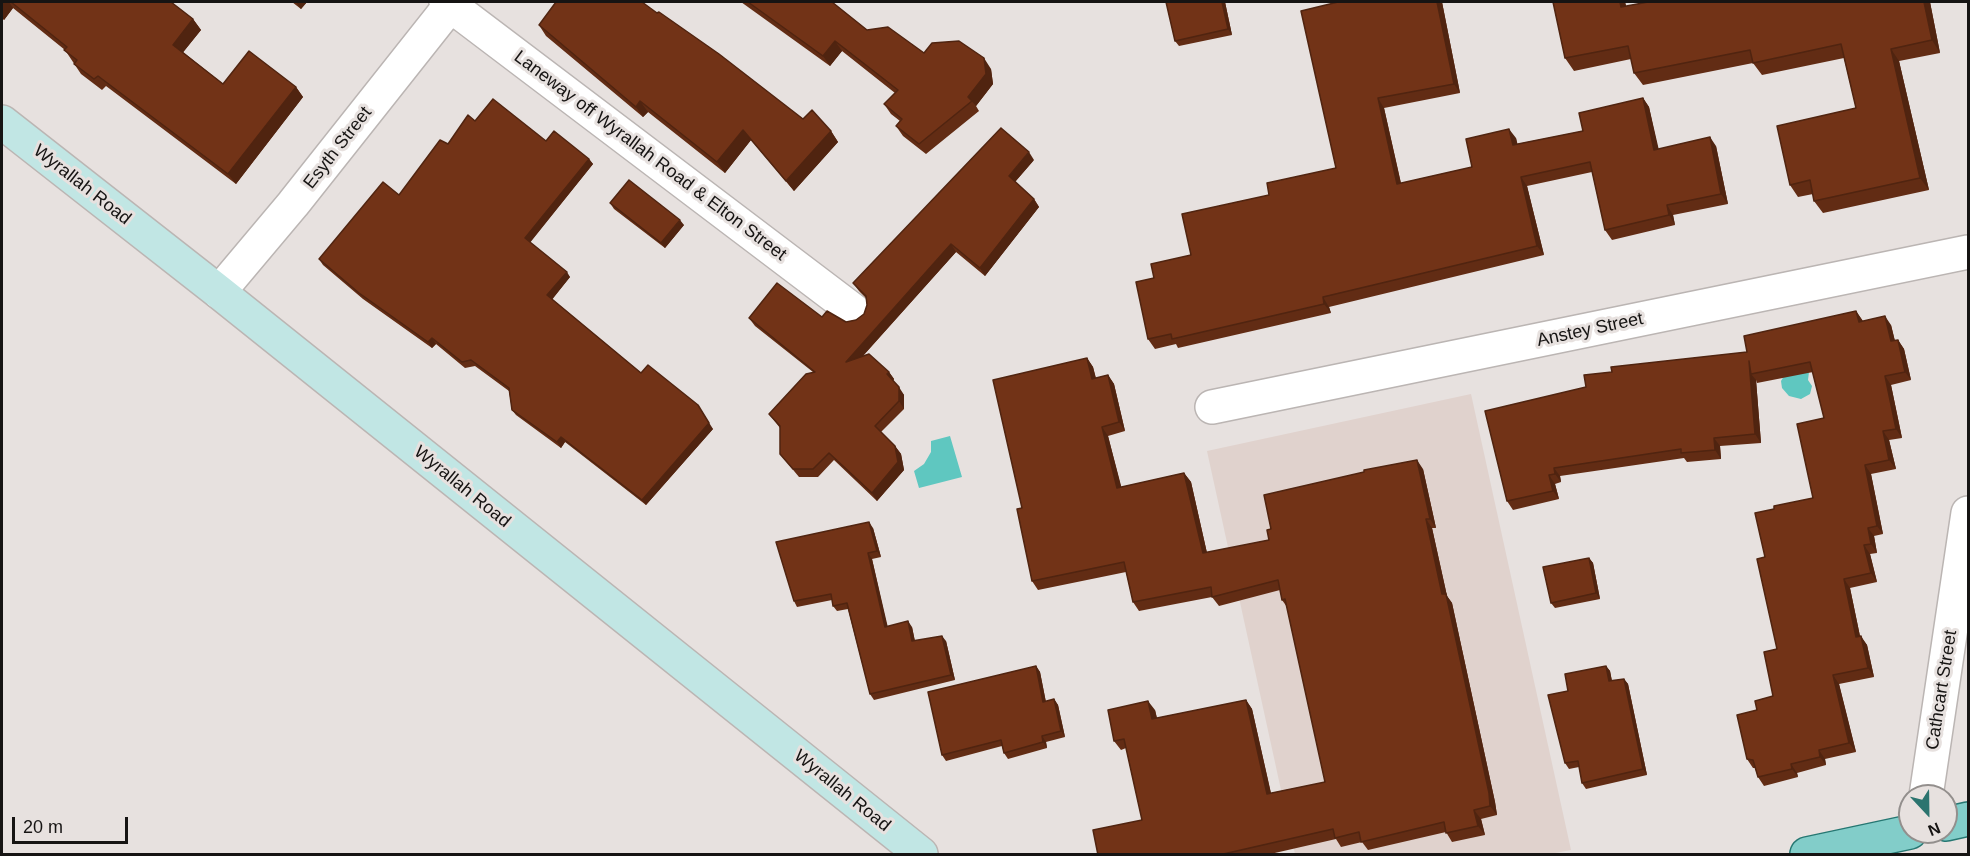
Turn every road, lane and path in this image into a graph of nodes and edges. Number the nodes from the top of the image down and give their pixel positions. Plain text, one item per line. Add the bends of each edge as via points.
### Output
1 (450, 3) edge
2 (2, 122) edge
3 (1968, 252) edge
4 (219, 292) junction
5 (854, 311) dead end
6 (1212, 407) dead end
7 (1968, 513) edge
8 (1928, 784) edge
9 (1898, 835) edge
10 (921, 855) edge
11 (1807, 855) edge

1 - 4 street, Esyth Street
1 - 5 street, Laneway off Wyrallah Road & Elton Street
2 - 4 main road, Wyrallah Road
3 - 6 street, Anstey Street
4 - 10 main road, Wyrallah Road
7 - 8 street, Cathcart Street
9 - 11 main road

